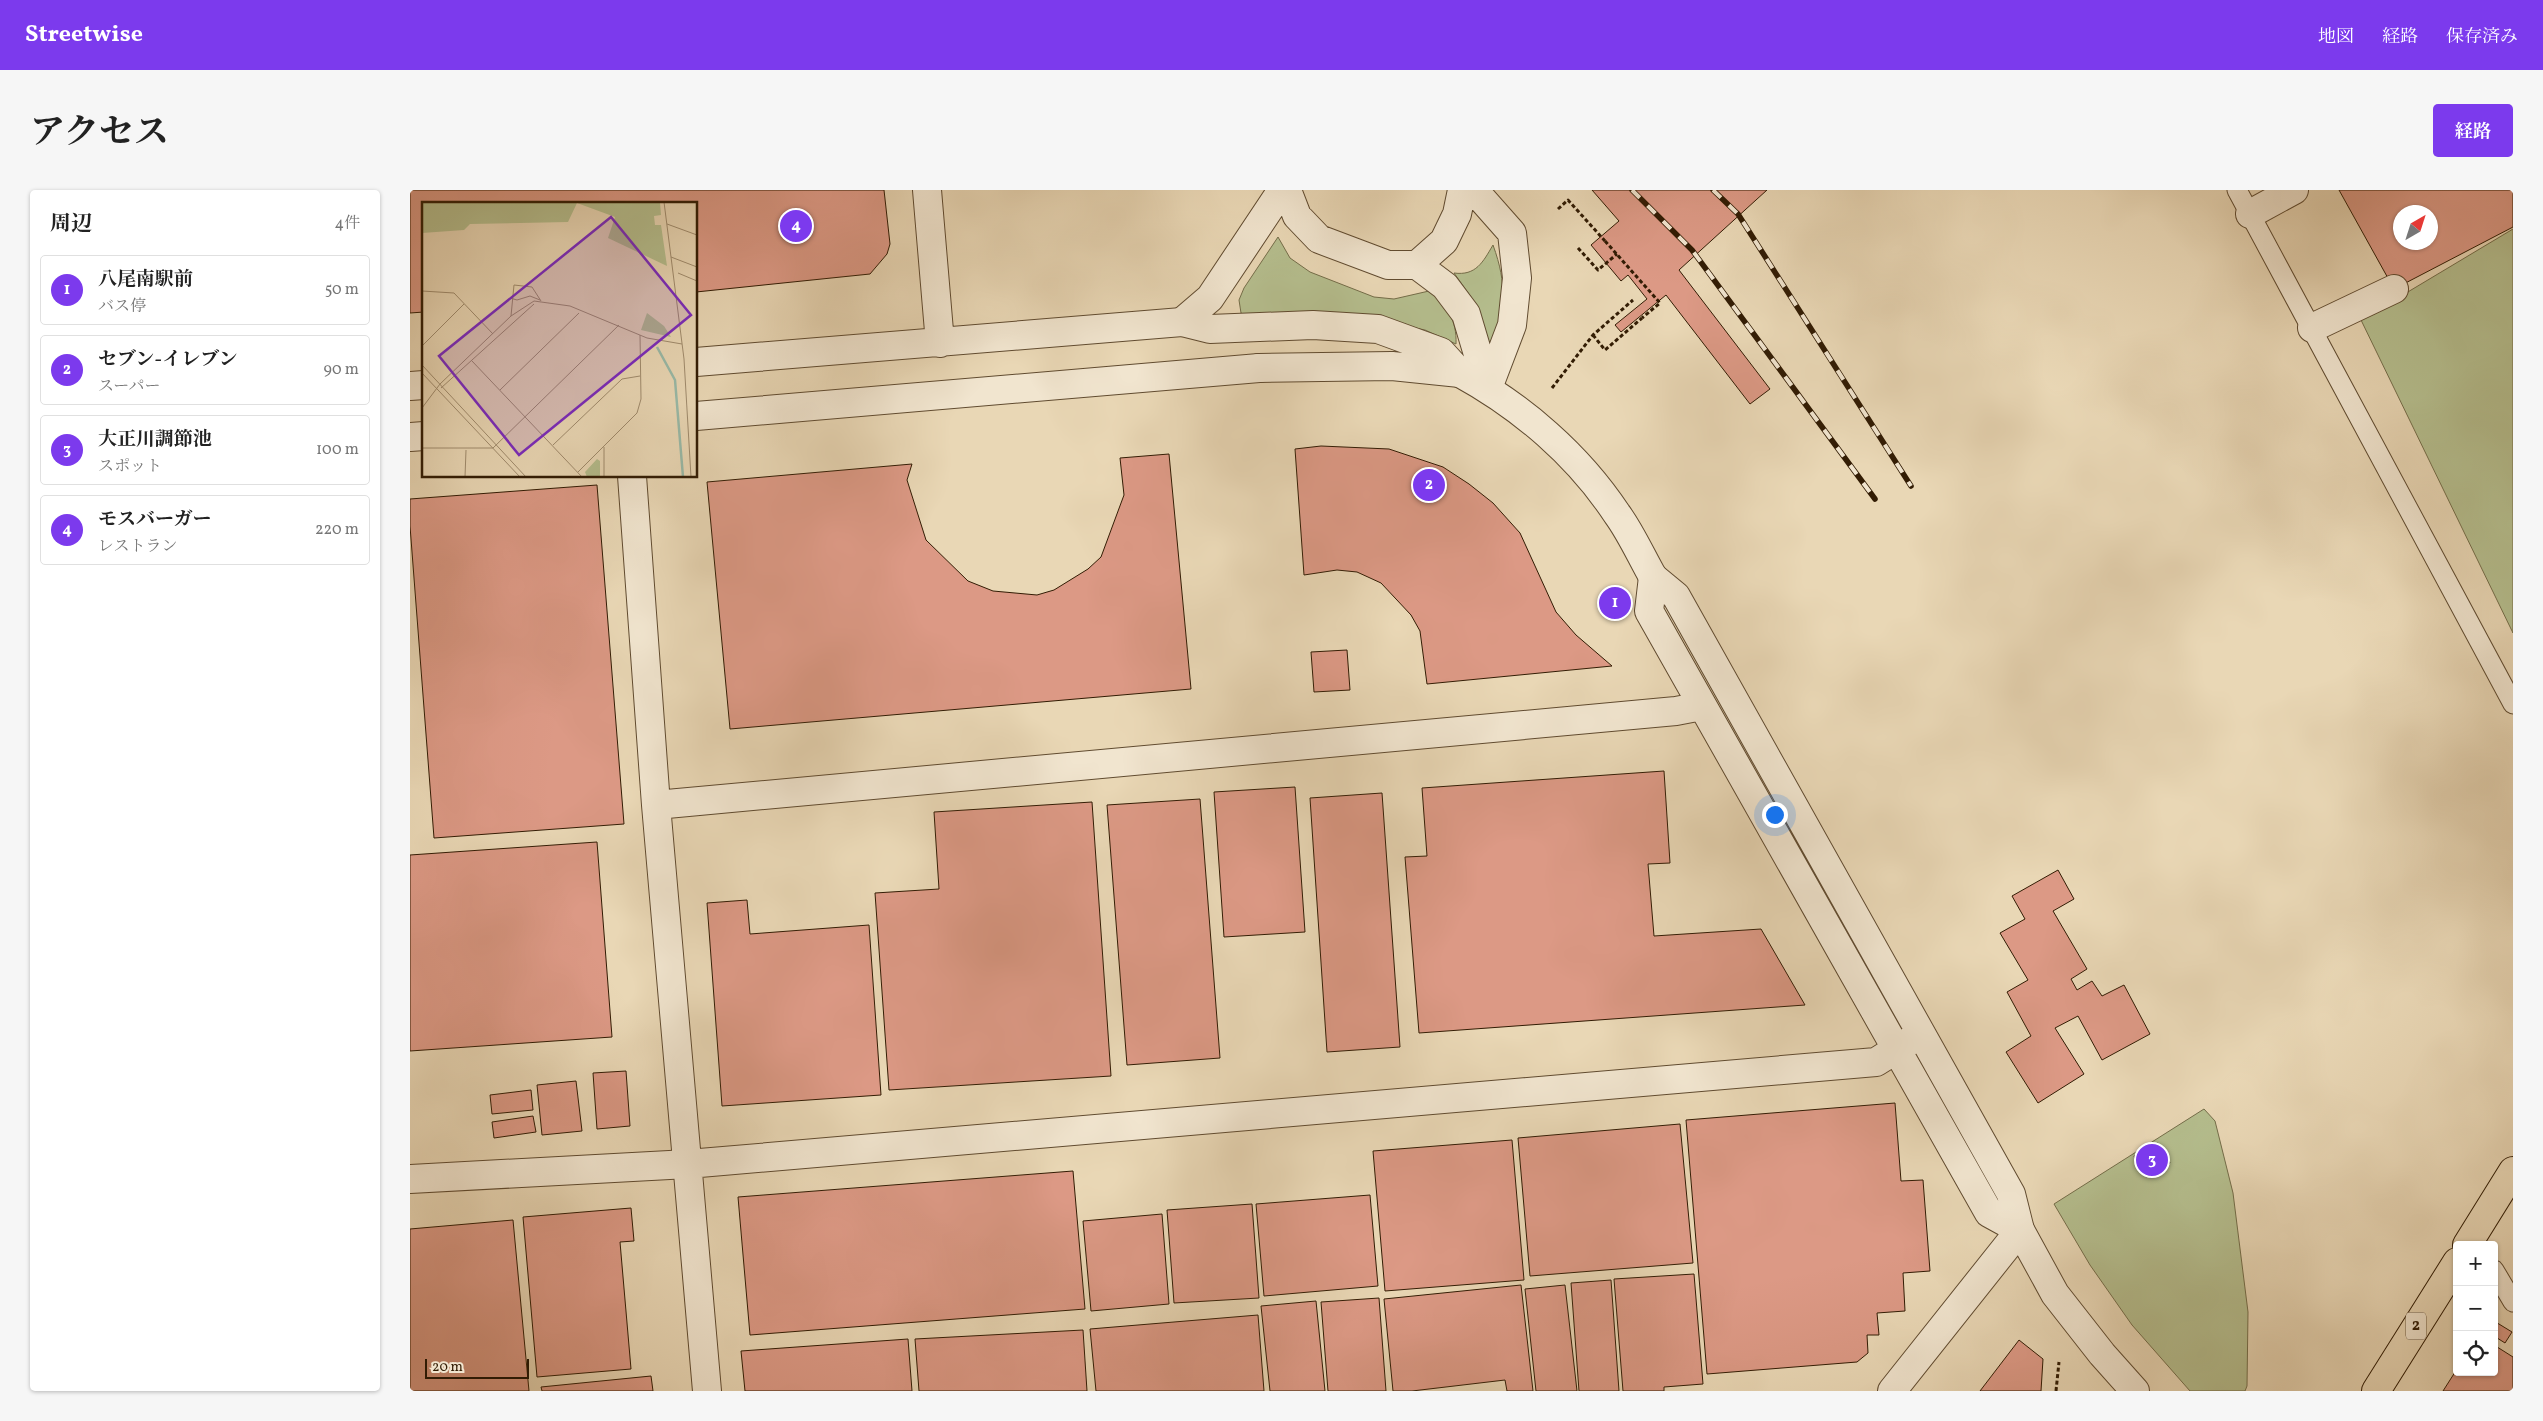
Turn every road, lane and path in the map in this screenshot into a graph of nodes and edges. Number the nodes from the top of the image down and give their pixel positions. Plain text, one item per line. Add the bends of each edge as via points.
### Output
1 (927, 190) edge
2 (1282, 190) edge
3 (1287, 190) edge
4 (1462, 190) edge
5 (1474, 190) edge
6 (2237, 190) edge
7 (2294, 190) edge
8 (1558, 209) dead end
9 (2250, 214) junction
10 (1578, 248) dead end
11 (1617, 254) junction
12 (1417, 265) junction
13 (2394, 289) dead end
14 (1633, 300) dead end
15 (1182, 322) junction
16 (2312, 328) junction
17 (1593, 335) junction
18 (940, 342) junction
19 (698, 362) edge
20 (1460, 372) junction
21 (1488, 388) junction
22 (1552, 388) dead end
23 (698, 416) edge
24 (632, 478) edge
25 (1653, 577) junction
26 (2513, 704) edge
27 (1702, 706) junction
28 (656, 804) junction
29 (1921, 1034) junction
30 (1897, 1049) junction
31 (688, 1164) junction
32 (2513, 1171) edge
33 (410, 1179) edge
34 (2020, 1230) junction
35 (2474, 1241) edge
36 (2453, 1268) edge
37 (2498, 1277) edge
38 (2513, 1302) edge
39 (2059, 1362) dead end
40 (707, 1391) edge
41 (1892, 1391) edge
42 (2056, 1391) edge
43 (2135, 1391) edge
44 (2376, 1391) edge

1 - 18 street
2 - 15 street via 1210,298
3 - 12 street via 1296,216 1319,239 1388,265
4 - 12 street via 1457,214 1444,241
5 - 21 street via 1512,233 1517,278 1512,325
6 - 9 lane
7 - 9 street
8 - 11 path, bridge via 1568,200
9 - 16 lane
10 - 11 path via 1598,270
11 - 17 path, bridge via 1660,303 1605,350
12 - 21 street via 1446,286 1466,314
13 - 16 street
14 - 17 path
15 - 18 street
15 - 20 street via 1210,330 1313,325 1378,329 1441,352
16 - 26 lane
17 - 22 path
18 - 19 street
20 - 21 street
20 - 23 street via 1392,366 1259,368
21 - 25 street via 1529,418 1579,464 1617,514
24 - 28 street
25 - 27 street via 1649,611
25 - 29 street via 1676,596
27 - 28 street via 1676,711
27 - 30 street
28 - 31 street
29 - 30 street
29 - 34 street via 2011,1194
30 - 31 street via 1876,1062
30 - 34 street via 1989,1213
31 - 33 street
31 - 40 street
32 - 35 main road
34 - 41 street
34 - 43 street via 2055,1294
36 - 44 main road, 2
37 - 38 lane
39 - 42 path

